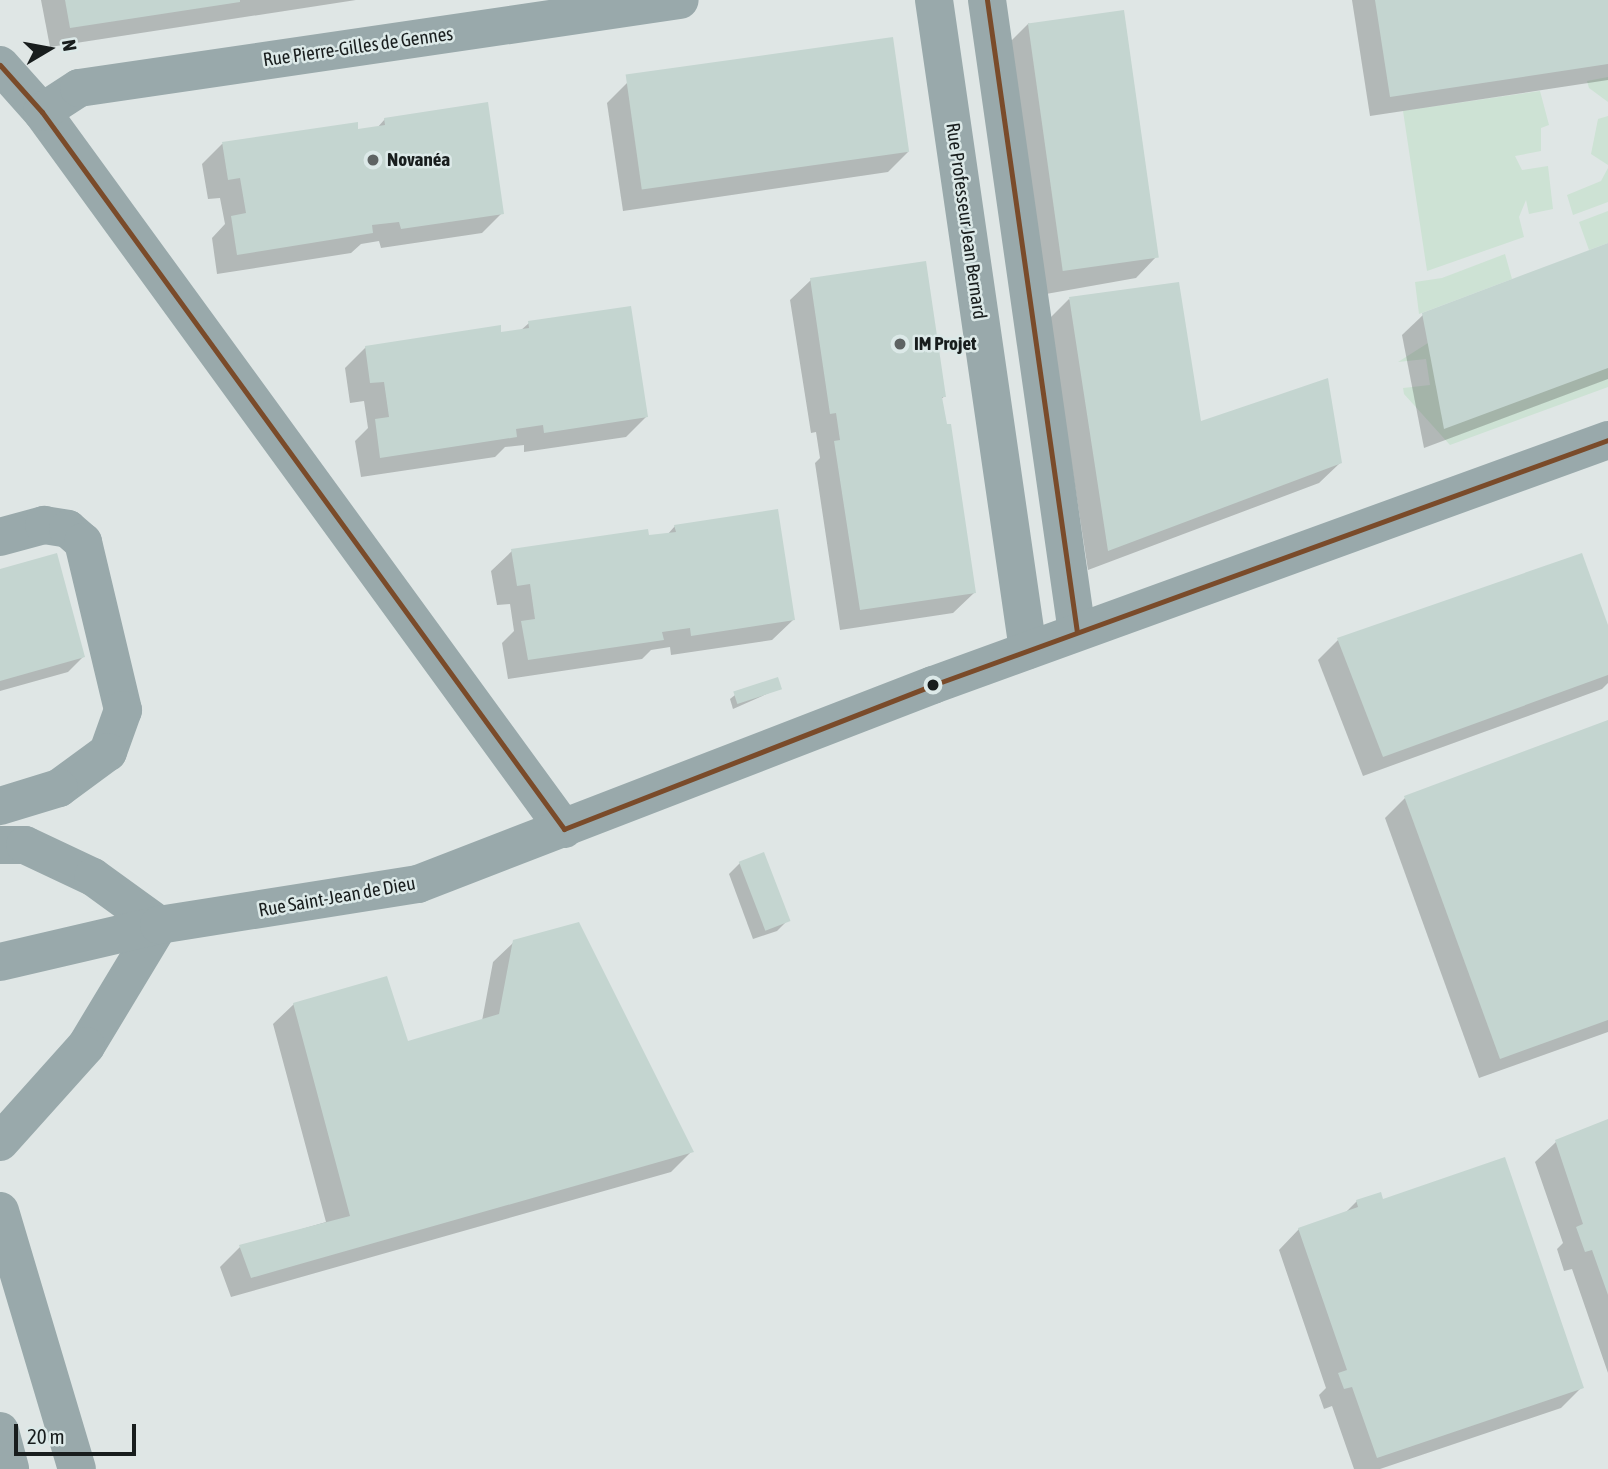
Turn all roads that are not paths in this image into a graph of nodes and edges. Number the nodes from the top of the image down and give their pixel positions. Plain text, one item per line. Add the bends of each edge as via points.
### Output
1 (680, 0) edge
2 (934, 0) edge
3 (987, 0) edge
4 (0, 65) edge
5 (42, 113) junction
6 (1605, 451) edge
7 (0, 537) edge
8 (1077, 632) junction
9 (1028, 650) junction
10 (0, 806) edge
11 (564, 828) junction
12 (0, 845) edge
13 (159, 925) junction
14 (0, 962) edge
15 (0, 1142) edge
16 (0, 1211) edge
17 (0, 1431) edge
18 (10, 1469) edge
19 (77, 1469) edge

1 - 5 street, Rue Pierre-Gilles de Gennes via 79,88
2 - 9 street, Rue Professeur Jean Bernard
3 - 8 street
4 - 5 street
5 - 11 street
6 - 8 street, Rue Saint-Jean de Dieu
7 - 10 street via 44,525 68,529 83,542 123,710 108,752 59,788
8 - 9 street, Rue Saint-Jean de Dieu
9 - 11 street, Rue Saint-Jean de Dieu
11 - 13 street, Rue Saint-Jean de Dieu via 418,884
12 - 13 street via 25,845 93,877
13 - 14 street, Rue Saint-Jean de Dieu
13 - 15 street via 86,1046
16 - 19 street
17 - 18 street

